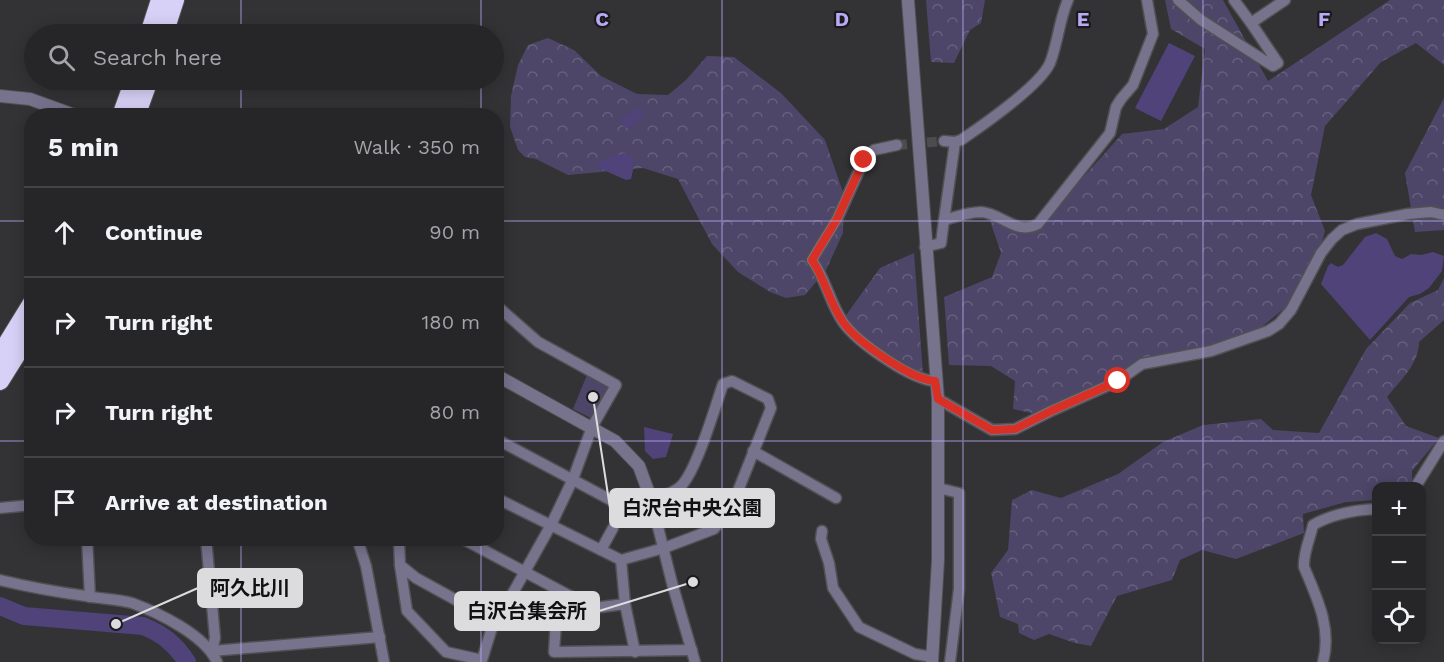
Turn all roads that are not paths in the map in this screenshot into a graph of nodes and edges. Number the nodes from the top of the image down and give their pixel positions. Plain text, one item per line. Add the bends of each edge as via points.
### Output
1 (160, 0) edge
2 (175, 0) edge
3 (908, 0) edge
4 (1068, 0) edge
5 (1147, 0) edge
6 (1178, 0) edge
7 (1234, 0) edge
8 (1284, 0) edge
9 (1251, 23) junction
10 (152, 24) edge
11 (167, 24) edge
12 (130, 90) edge
13 (145, 90) edge
14 (0, 96) edge
15 (55, 108) edge
16 (124, 108) edge
17 (139, 108) edge
18 (897, 145) tunnel mouth
19 (1444, 215) edge
20 (944, 220) junction
21 (925, 247) junction
22 (504, 312) edge
23 (24, 316) edge
24 (24, 343) edge
25 (0, 355) edge
26 (504, 379) edge
27 (0, 381) edge
28 (935, 381) junction
29 (938, 399) junction
30 (592, 426) junction
31 (1444, 441) edge
32 (504, 443) edge
33 (753, 451) junction
34 (573, 479) junction
35 (1418, 482) edge
36 (938, 488) junction
37 (836, 498) dead end
38 (651, 499) junction
39 (504, 502) edge
40 (24, 506) edge
41 (0, 508) edge
42 (1372, 510) edge
43 (551, 525) junction
44 (613, 528) dead end
45 (822, 531) dead end
46 (87, 546) edge
47 (208, 546) edge
48 (360, 546) edge
49 (399, 546) edge
50 (476, 546) edge
51 (664, 548) junction
52 (601, 550) junction
53 (621, 560) junction
54 (400, 565) junction
55 (524, 572) junction
56 (0, 580) edge
57 (570, 596) junction
58 (90, 597) junction
59 (625, 604) junction
60 (494, 621) junction
61 (380, 637) junction
62 (692, 650) junction
63 (212, 651) junction
64 (635, 652) junction
65 (932, 659) edge
66 (217, 662) edge
67 (384, 662) edge
68 (695, 662) edge
69 (950, 662) edge
70 (1323, 662) edge

1 - 10 highway
2 - 11 highway
3 - 21 street
4 - 20 street via 1045,72 994,117 950,141
5 - 20 street via 1153,33 1133,85 1116,107 1110,133 1038,225 1019,227 982,212
6 - 9 street via 1201,20 1273,66 1278,63
7 - 9 street
8 - 9 street
12 - 16 highway
13 - 17 highway
14 - 15 street via 30,99
18 - 28 street via 879,147 869,154 812,260 842,321 855,335 912,374
19 - 29 street via 1408,214 1342,230 1321,253 1291,310 1268,331 1210,351 1142,364 1118,381 1015,429 992,430
20 - 21 street via 941,243
21 - 28 street
22 - 30 street via 538,342 616,385
23 - 25 highway
24 - 27 highway
26 - 30 street
28 - 29 street
29 - 36 street
30 - 34 street
30 - 38 street via 615,441 639,466
31 - 35 street
32 - 34 street
33 - 37 street
33 - 38 street via 771,408 768,399 732,381 723,384 688,477 678,488
33 - 51 street via 723,520 714,529
34 - 38 street via 622,506
34 - 43 street
36 - 65 street
36 - 69 street via 959,493 960,589
38 - 51 street
39 - 43 street
40 - 41 street
42 - 70 street via 1323,519 1313,525 1303,559 1324,619
43 - 52 street
43 - 55 street
44 - 52 street
45 - 65 street via 831,584 854,622
46 - 58 street
47 - 63 street via 215,638
48 - 61 street
49 - 54 street
50 - 55 street
51 - 53 street
51 - 62 street
52 - 53 street
53 - 59 street
54 - 60 street
54 - 60 street via 406,611 446,652 482,660
55 - 57 street
55 - 60 street
56 - 58 street
57 - 59 street via 593,608
57 - 64 street via 556,622 554,652
58 - 63 street via 148,610
59 - 64 street
61 - 63 street
61 - 67 street
62 - 64 street
62 - 68 street
63 - 66 street

